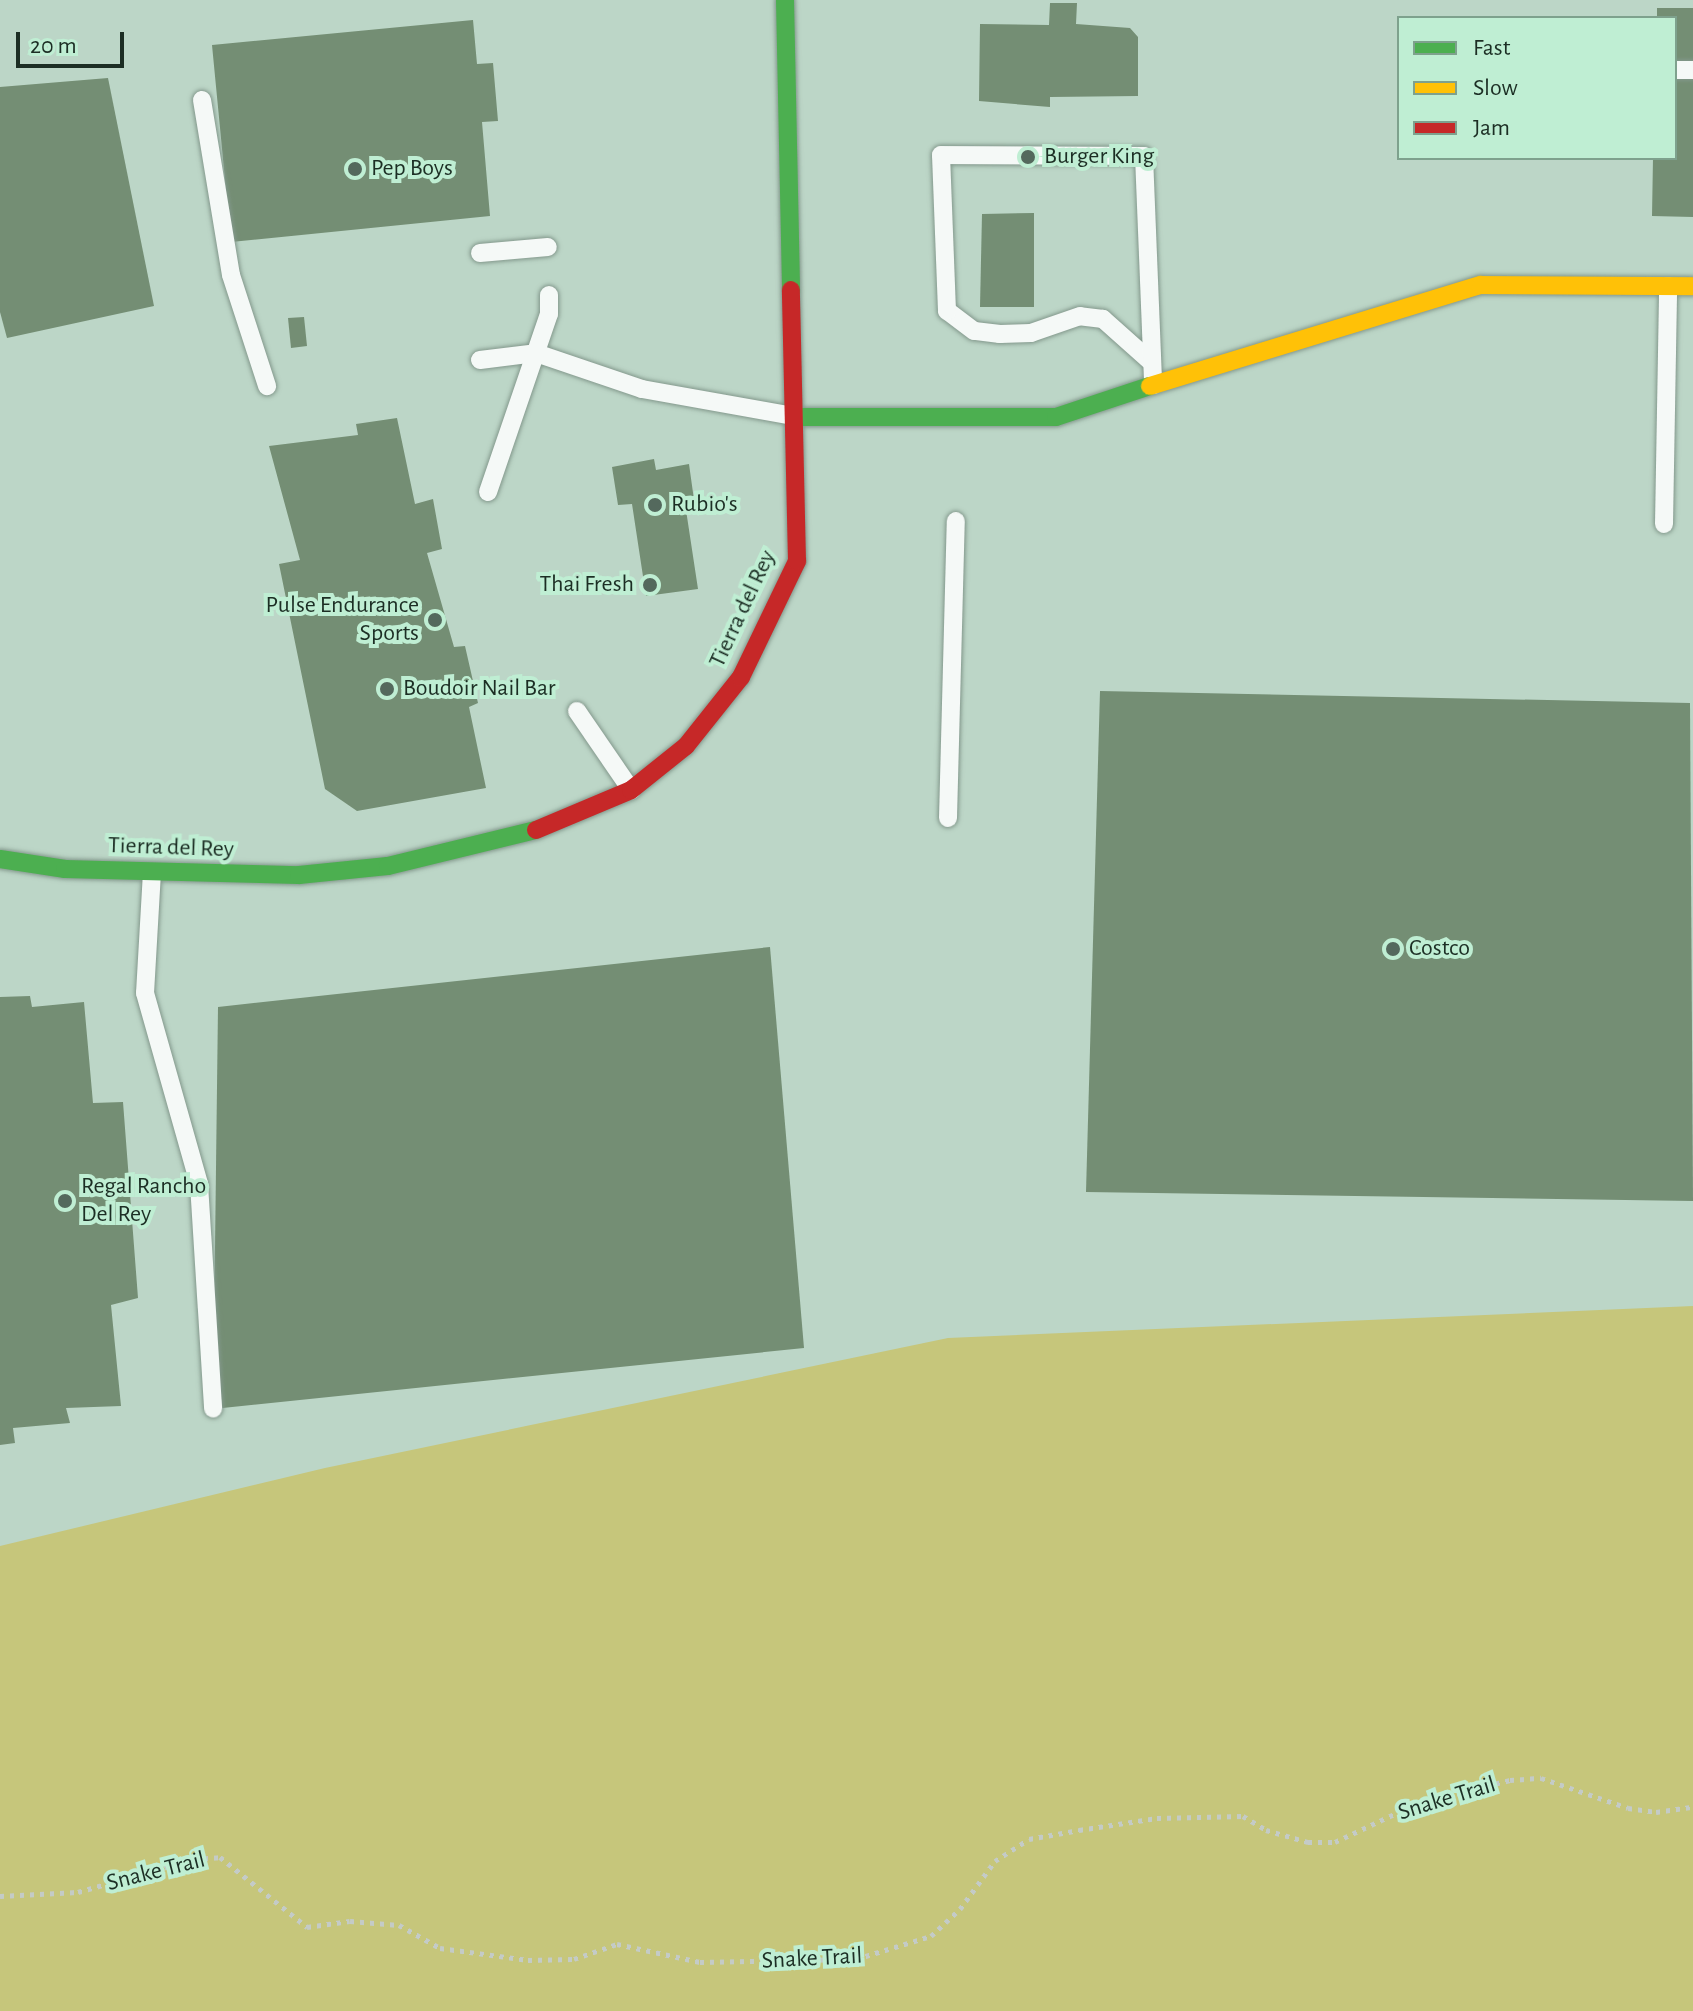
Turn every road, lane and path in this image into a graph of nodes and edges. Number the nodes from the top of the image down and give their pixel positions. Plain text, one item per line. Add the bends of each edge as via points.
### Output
1 (785, 0) edge
2 (202, 100) dead end
3 (548, 247) dead end
4 (480, 253) dead end
5 (1668, 286) junction
6 (1693, 286) edge
7 (549, 295) dead end
8 (536, 353) junction
9 (480, 360) dead end
10 (1149, 360) junction
11 (267, 386) dead end
12 (1154, 388) junction
13 (796, 417) junction
14 (488, 492) dead end
15 (956, 521) dead end
16 (1664, 524) dead end
17 (577, 711) dead end
18 (631, 790) junction
19 (948, 818) dead end
20 (0, 859) edge
21 (152, 872) junction
22 (213, 1409) dead end
23 (1693, 1807) edge
24 (0, 1896) edge

1 - 13 street, Tierra del Rey
2 - 11 lane via 231,275
3 - 4 lane
5 - 6 street
5 - 12 street via 1481,285 1263,348
5 - 16 lane
7 - 8 lane via 549,314
8 - 9 lane
8 - 13 lane via 642,389
8 - 14 lane
10 - 10 lane via 1144,156 941,155 947,311 974,331 1000,334 1031,333 1080,316 1103,319
10 - 12 lane
12 - 13 street via 1056,417
13 - 18 street, Tierra del Rey via 797,561 741,677 686,746
15 - 19 lane
17 - 18 lane
18 - 21 street, Tierra del Rey via 550,827 388,866 299,875
20 - 21 street, Tierra del Rey via 65,869
21 - 22 lane via 145,993 199,1184
23 - 24 path, Snake Trail via 1656,1812 1628,1808 1541,1778 1510,1780 1418,1803 1335,1842 1308,1842 1266,1830 1243,1816 1157,1818 1029,1839 995,1861 960,1909 931,1936 856,1959 700,1962 617,1944 574,1959 528,1960 440,1948 399,1925 350,1921 307,1927 220,1857 194,1859 78,1892

